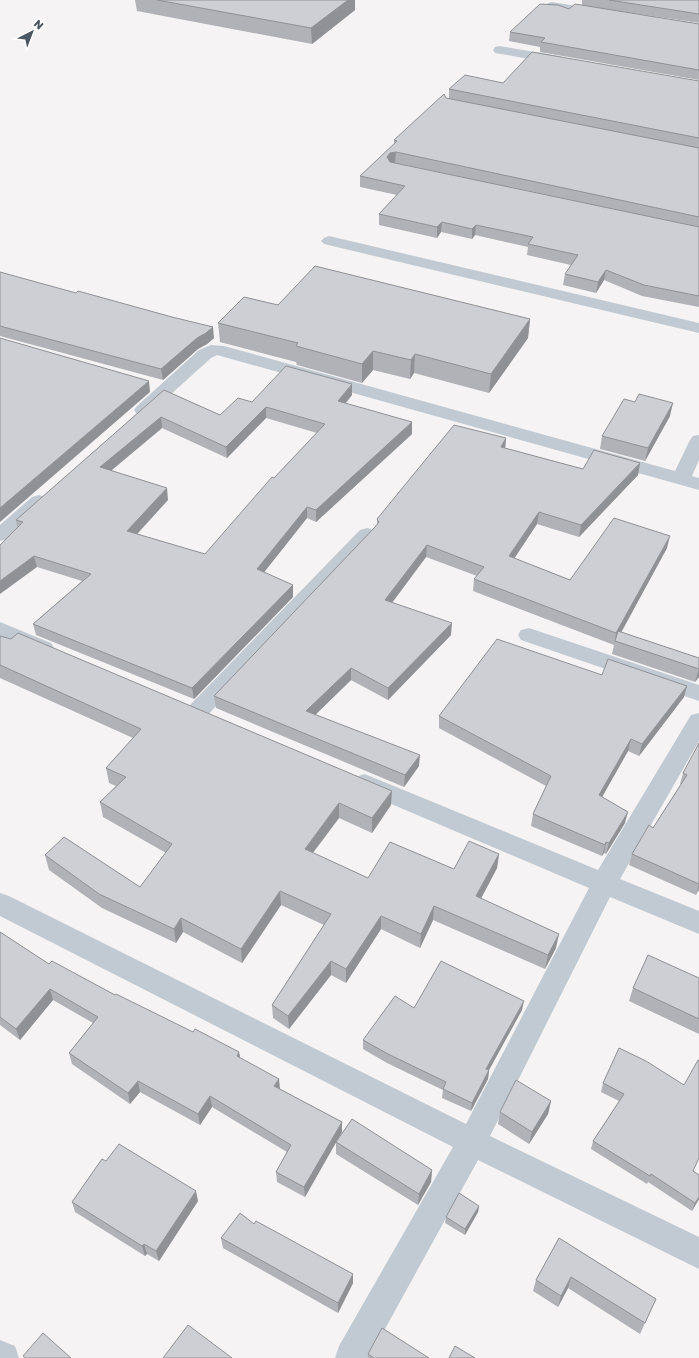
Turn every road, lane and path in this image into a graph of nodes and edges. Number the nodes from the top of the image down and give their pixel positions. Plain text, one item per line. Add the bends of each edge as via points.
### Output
1 (552, 5) edge
2 (614, 15) edge
3 (499, 50) dead end
4 (568, 62) edge
5 (330, 241) dead end
6 (699, 328) edge
7 (131, 420) edge
8 (699, 440) edge
9 (681, 479) junction
10 (699, 484) edge
11 (54, 488) edge
12 (367, 534) edge
13 (0, 536) edge
14 (0, 630) edge
15 (529, 635) dead end
16 (66, 657) edge
17 (699, 694) edge
18 (175, 703) edge
19 (197, 712) junction
20 (219, 721) edge
21 (699, 721) edge
22 (342, 773) edge
23 (604, 883) junction
24 (2, 908) edge
25 (699, 924) edge
26 (472, 1142) junction
27 (699, 1253) edge
28 (0, 1356) edge
29 (3, 1358) edge
30 (350, 1358) edge

1 - 2 street
3 - 4 street
5 - 6 street
7 - 9 street via 159,387 211,350 218,350
8 - 9 street
9 - 10 street
11 - 13 street
12 - 19 street
14 - 16 street
15 - 17 street
18 - 19 street
19 - 20 street
21 - 23 street
22 - 23 street
23 - 25 street
23 - 26 street
24 - 26 street
26 - 27 street
26 - 30 street
28 - 29 street

